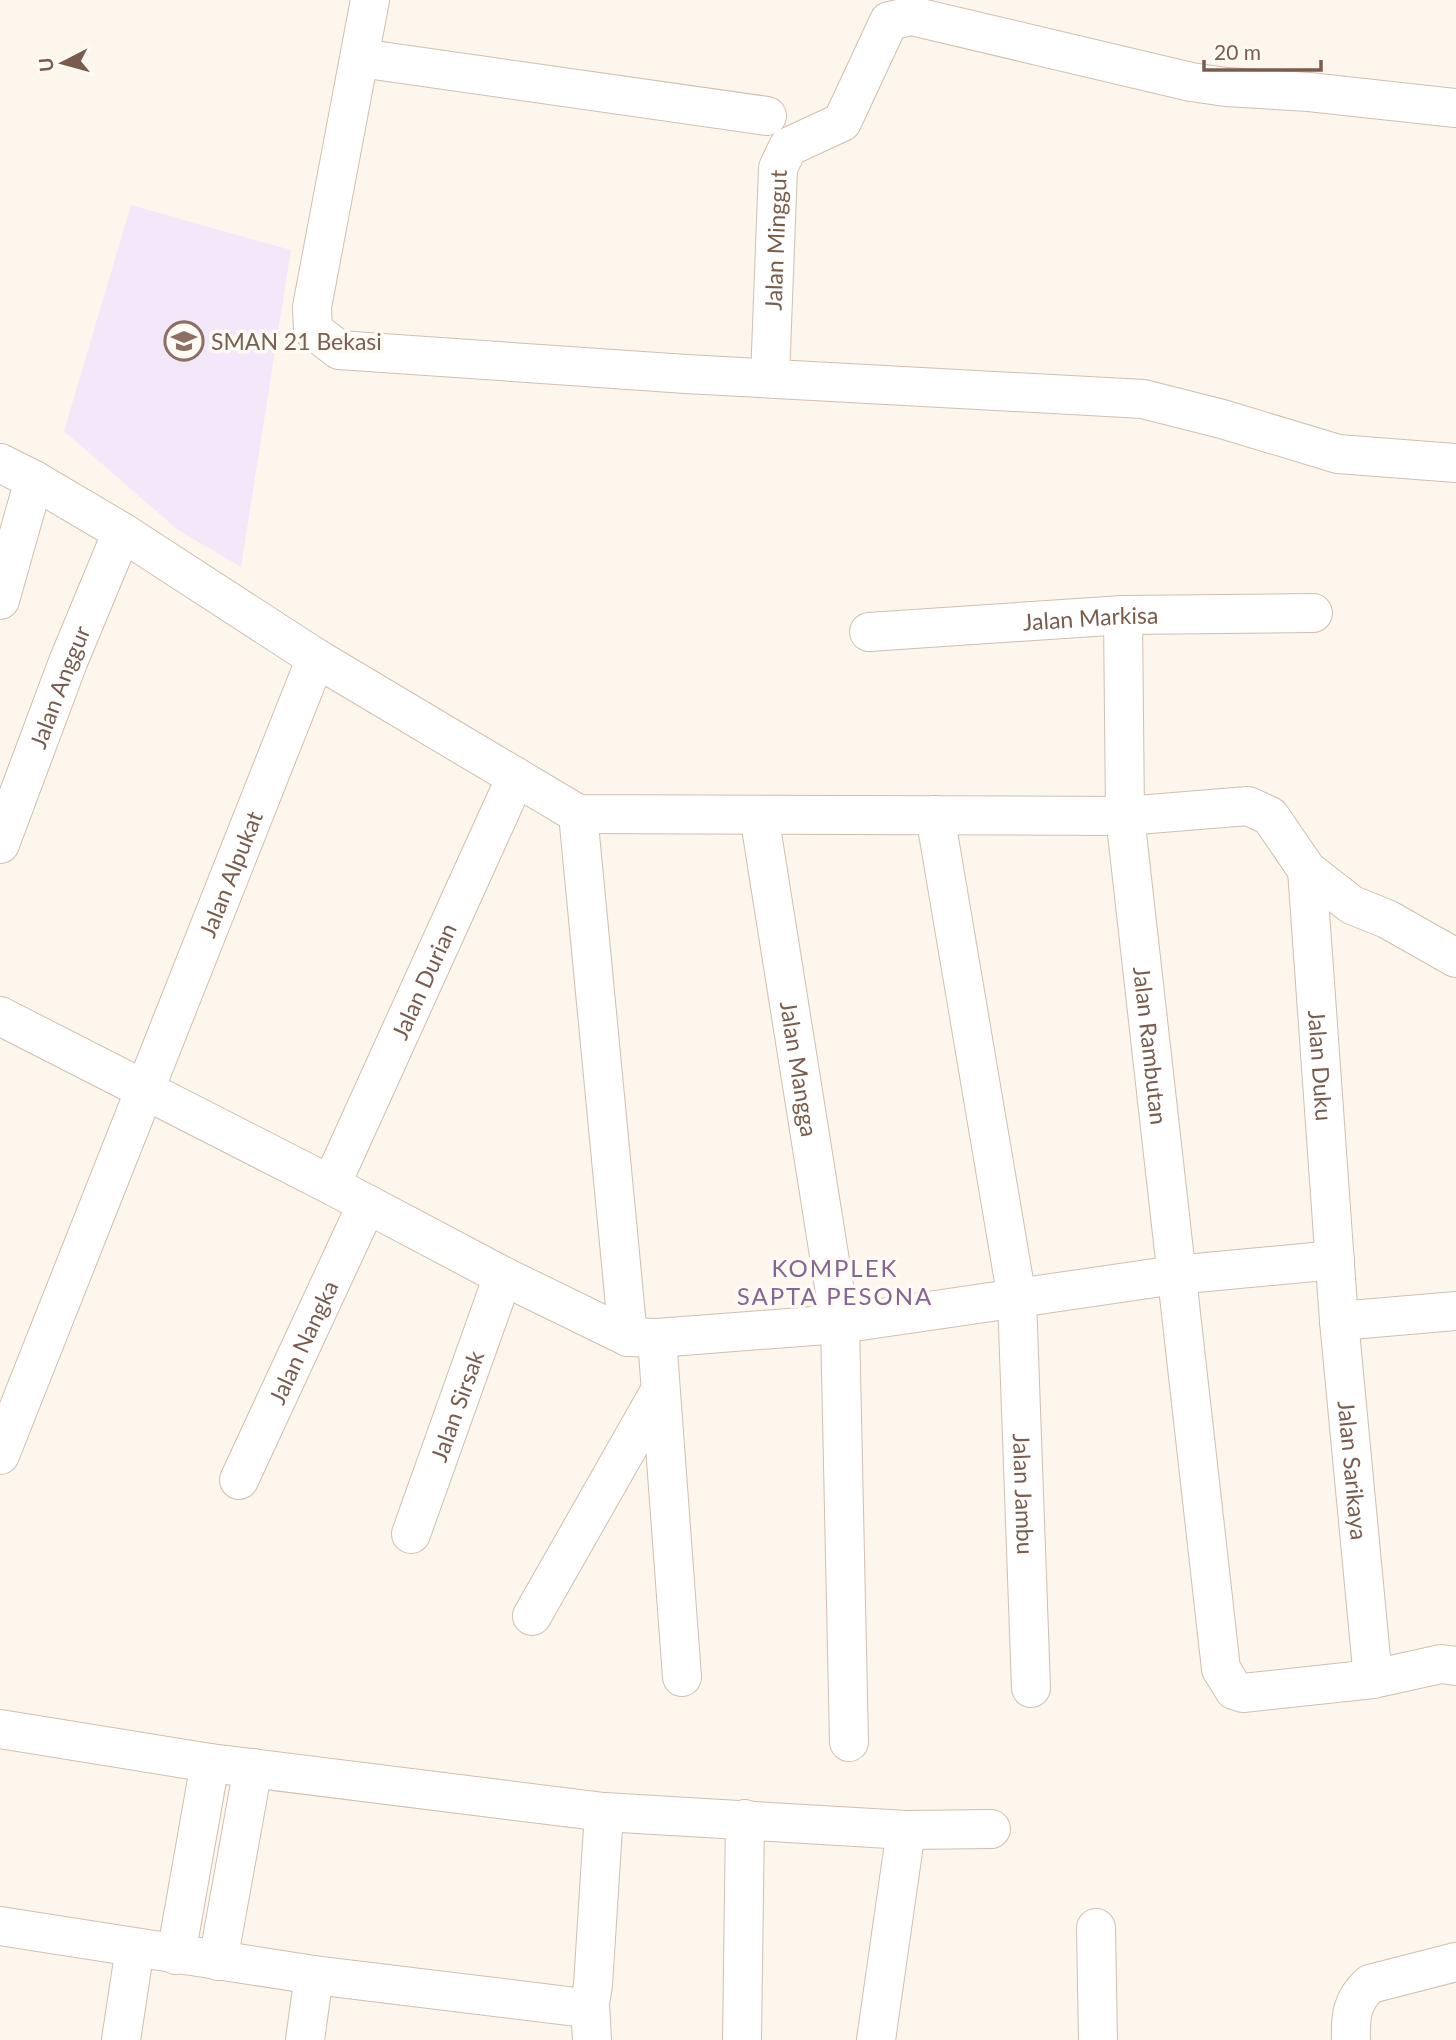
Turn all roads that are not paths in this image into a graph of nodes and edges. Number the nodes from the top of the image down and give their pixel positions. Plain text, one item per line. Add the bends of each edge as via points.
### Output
1 (370, 0) edge
2 (915, 8) edge
3 (359, 58) junction
4 (1456, 108) edge
5 (767, 116) dead end
6 (770, 378) junction
7 (0, 463) edge
8 (1456, 463) edge
9 (34, 480) junction
10 (122, 532) junction
11 (0, 600) edge
12 (1313, 613) dead end
13 (1123, 615) junction
14 (869, 632) dead end
15 (316, 658) junction
16 (516, 777) junction
17 (578, 814) junction
18 (759, 815) junction
19 (935, 815) junction
20 (1125, 816) junction
21 (0, 844) edge
22 (1307, 870) junction
23 (1456, 958) edge
24 (0, 1016) edge
25 (145, 1090) junction
26 (331, 1185) junction
27 (367, 1204) junction
28 (1335, 1261) junction
29 (1175, 1275) junction
30 (503, 1276) junction
31 (1017, 1299) junction
32 (1456, 1311) edge
33 (1339, 1321) junction
34 (840, 1324) junction
35 (643, 1338) junction
36 (660, 1391) junction
37 (0, 1455) edge
38 (239, 1480) dead end
39 (411, 1534) dead end
40 (532, 1616) dead end
41 (1456, 1666) edge
42 (682, 1677) dead end
43 (1373, 1679) junction
44 (1031, 1688) dead end
45 (0, 1729) edge
46 (849, 1742) dead end
47 (210, 1763) junction
48 (253, 1768) junction
49 (604, 1812) junction
50 (745, 1819) junction
51 (990, 1829) dead end
52 (906, 1830) junction
53 (0, 1926) edge
54 (1096, 1928) dead end
55 (135, 1948) junction
56 (176, 1955) junction
57 (218, 1961) junction
58 (1456, 1962) edge
59 (314, 1975) junction
60 (591, 2022) edge
61 (121, 2040) edge
62 (305, 2040) edge
63 (742, 2040) edge
64 (876, 2040) edge
65 (1098, 2040) edge
66 (1351, 2040) edge

1 - 3 street
2 - 4 street via 1191,82
2 - 6 street, Jalan Minggut via 889,22 842,122 788,147 778,168
3 - 5 street
3 - 6 street via 312,307 313,330 339,350
6 - 8 street via 1143,399 1338,454
7 - 9 street
9 - 10 street
9 - 11 street
10 - 15 street
10 - 21 street, Jalan Anggur
12 - 13 street, Jalan Markisa
13 - 14 street, Jalan Markisa
13 - 20 street, Jalan Rambutan
15 - 16 street
15 - 25 street, Jalan Alpukat
16 - 17 street
16 - 26 street, Jalan Durian
17 - 18 street
17 - 35 street
18 - 19 street
18 - 34 street, Jalan Mangga
19 - 20 street
19 - 31 street, Jalan Jambu
20 - 22 street via 1248,806 1270,816
20 - 29 street, Jalan Rambutan
22 - 23 street via 1352,905
22 - 28 street, Jalan Duku
24 - 25 street
25 - 26 street
25 - 37 street, Jalan Alpukat
26 - 27 street
27 - 30 street
27 - 38 street, Jalan Nangka
28 - 29 street
28 - 33 street, Jalan Sarikaya
29 - 31 street
29 - 43 street, Jalan Rambutan via 1221,1669 1227,1682 1243,1693
30 - 35 street
30 - 39 street, Jalan Sirsak
31 - 34 street
31 - 44 street, Jalan Jambu
32 - 33 street
33 - 43 street, Jalan Sarikaya
34 - 35 street
34 - 46 street, Jalan Mangga
35 - 36 street
36 - 40 street
36 - 42 street
41 - 43 street, Jalan Rambutan via 1441,1664
45 - 47 street
47 - 48 street
47 - 56 street
48 - 49 street
48 - 57 street
49 - 50 street
49 - 60 street
50 - 52 street
50 - 63 street
51 - 52 street
52 - 64 street
53 - 55 street
54 - 65 street
55 - 56 street
55 - 61 street
56 - 57 street
57 - 59 street
58 - 66 street via 1370,1984 1354,2004
59 - 60 street via 576,2007
59 - 62 street

